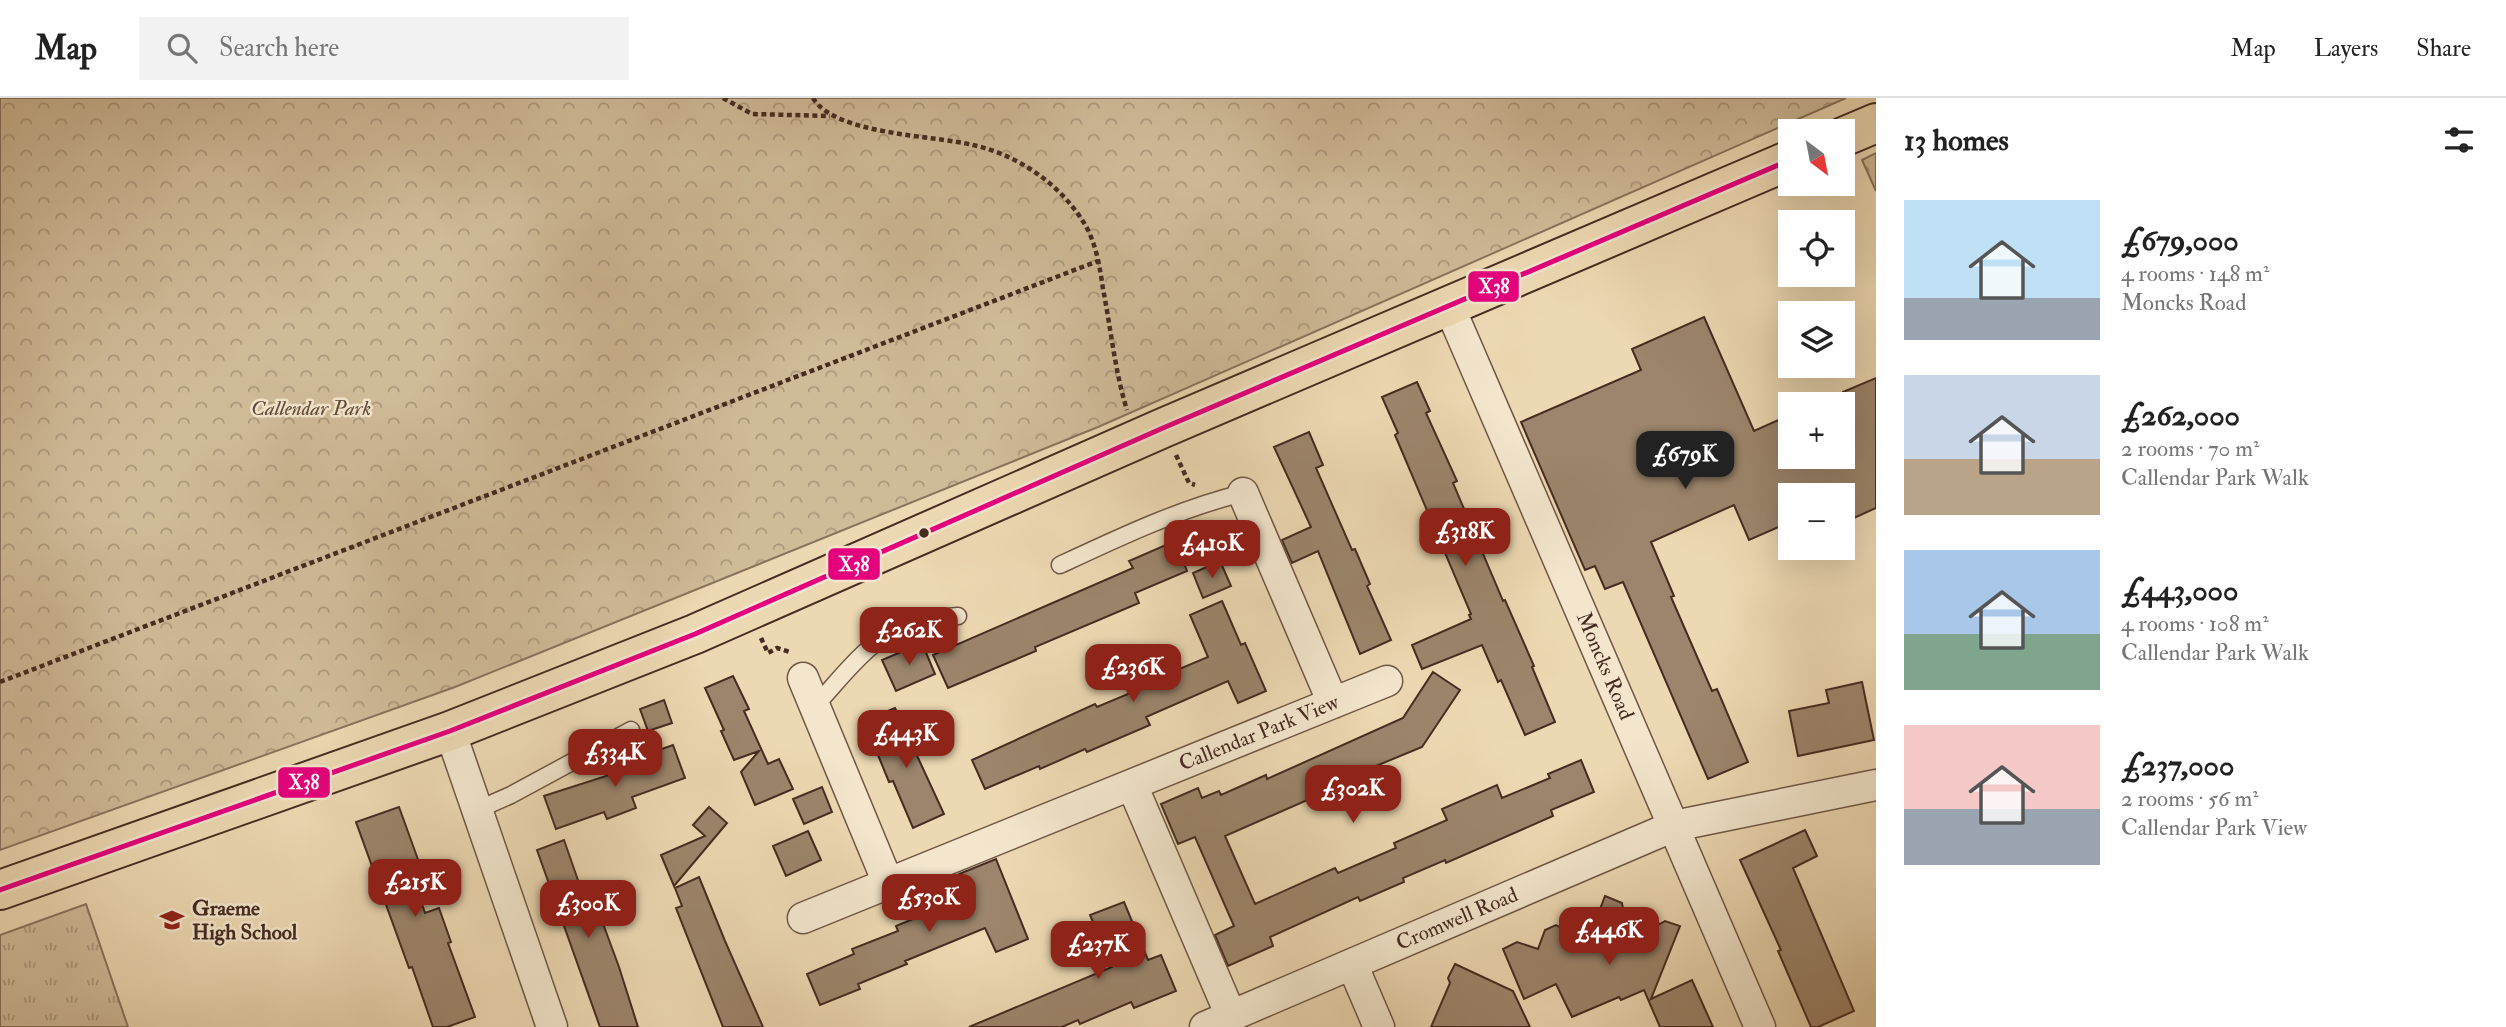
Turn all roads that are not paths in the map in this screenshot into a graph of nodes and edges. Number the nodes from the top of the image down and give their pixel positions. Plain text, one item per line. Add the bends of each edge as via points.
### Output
1 (1876, 123) edge
2 (1855, 132) edge
3 (1778, 165) edge
4 (1450, 306) junction
5 (1243, 493) joint
6 (1060, 565) dead end
7 (958, 616) dead end
8 (803, 678) road end
9 (1387, 681) dead end
10 (1333, 703) junction
11 (815, 706) junction
12 (631, 730) dead end
13 (450, 731) junction
14 (1132, 785) junction
15 (1876, 785) edge
16 (477, 810) junction
17 (1674, 826) junction
18 (888, 883) junction
19 (0, 890) edge
20 (803, 918) dead end
21 (1352, 964) junction
22 (1218, 1021) edge
23 (552, 1027) edge
24 (1379, 1027) edge
25 (1760, 1027) edge

1 - 2 main road
3 - 4 main road
4 - 13 main road via 695,634
4 - 17 street, Moncks Road
5 - 6 lane via 1138,529
5 - 10 street
7 - 11 lane via 920,621 878,640
8 - 11 street
9 - 10 street, Callendar Park View
10 - 14 street, Callendar Park View
11 - 18 street
12 - 16 lane
13 - 16 street
13 - 19 main road
14 - 18 street, Callendar Park View
14 - 22 street
15 - 17 street, Cromwell Road
16 - 23 street
17 - 21 street, Cromwell Road
17 - 25 street, Moncks Road
18 - 20 street, Callendar Park View
21 - 22 street, Cromwell Road
21 - 24 street

